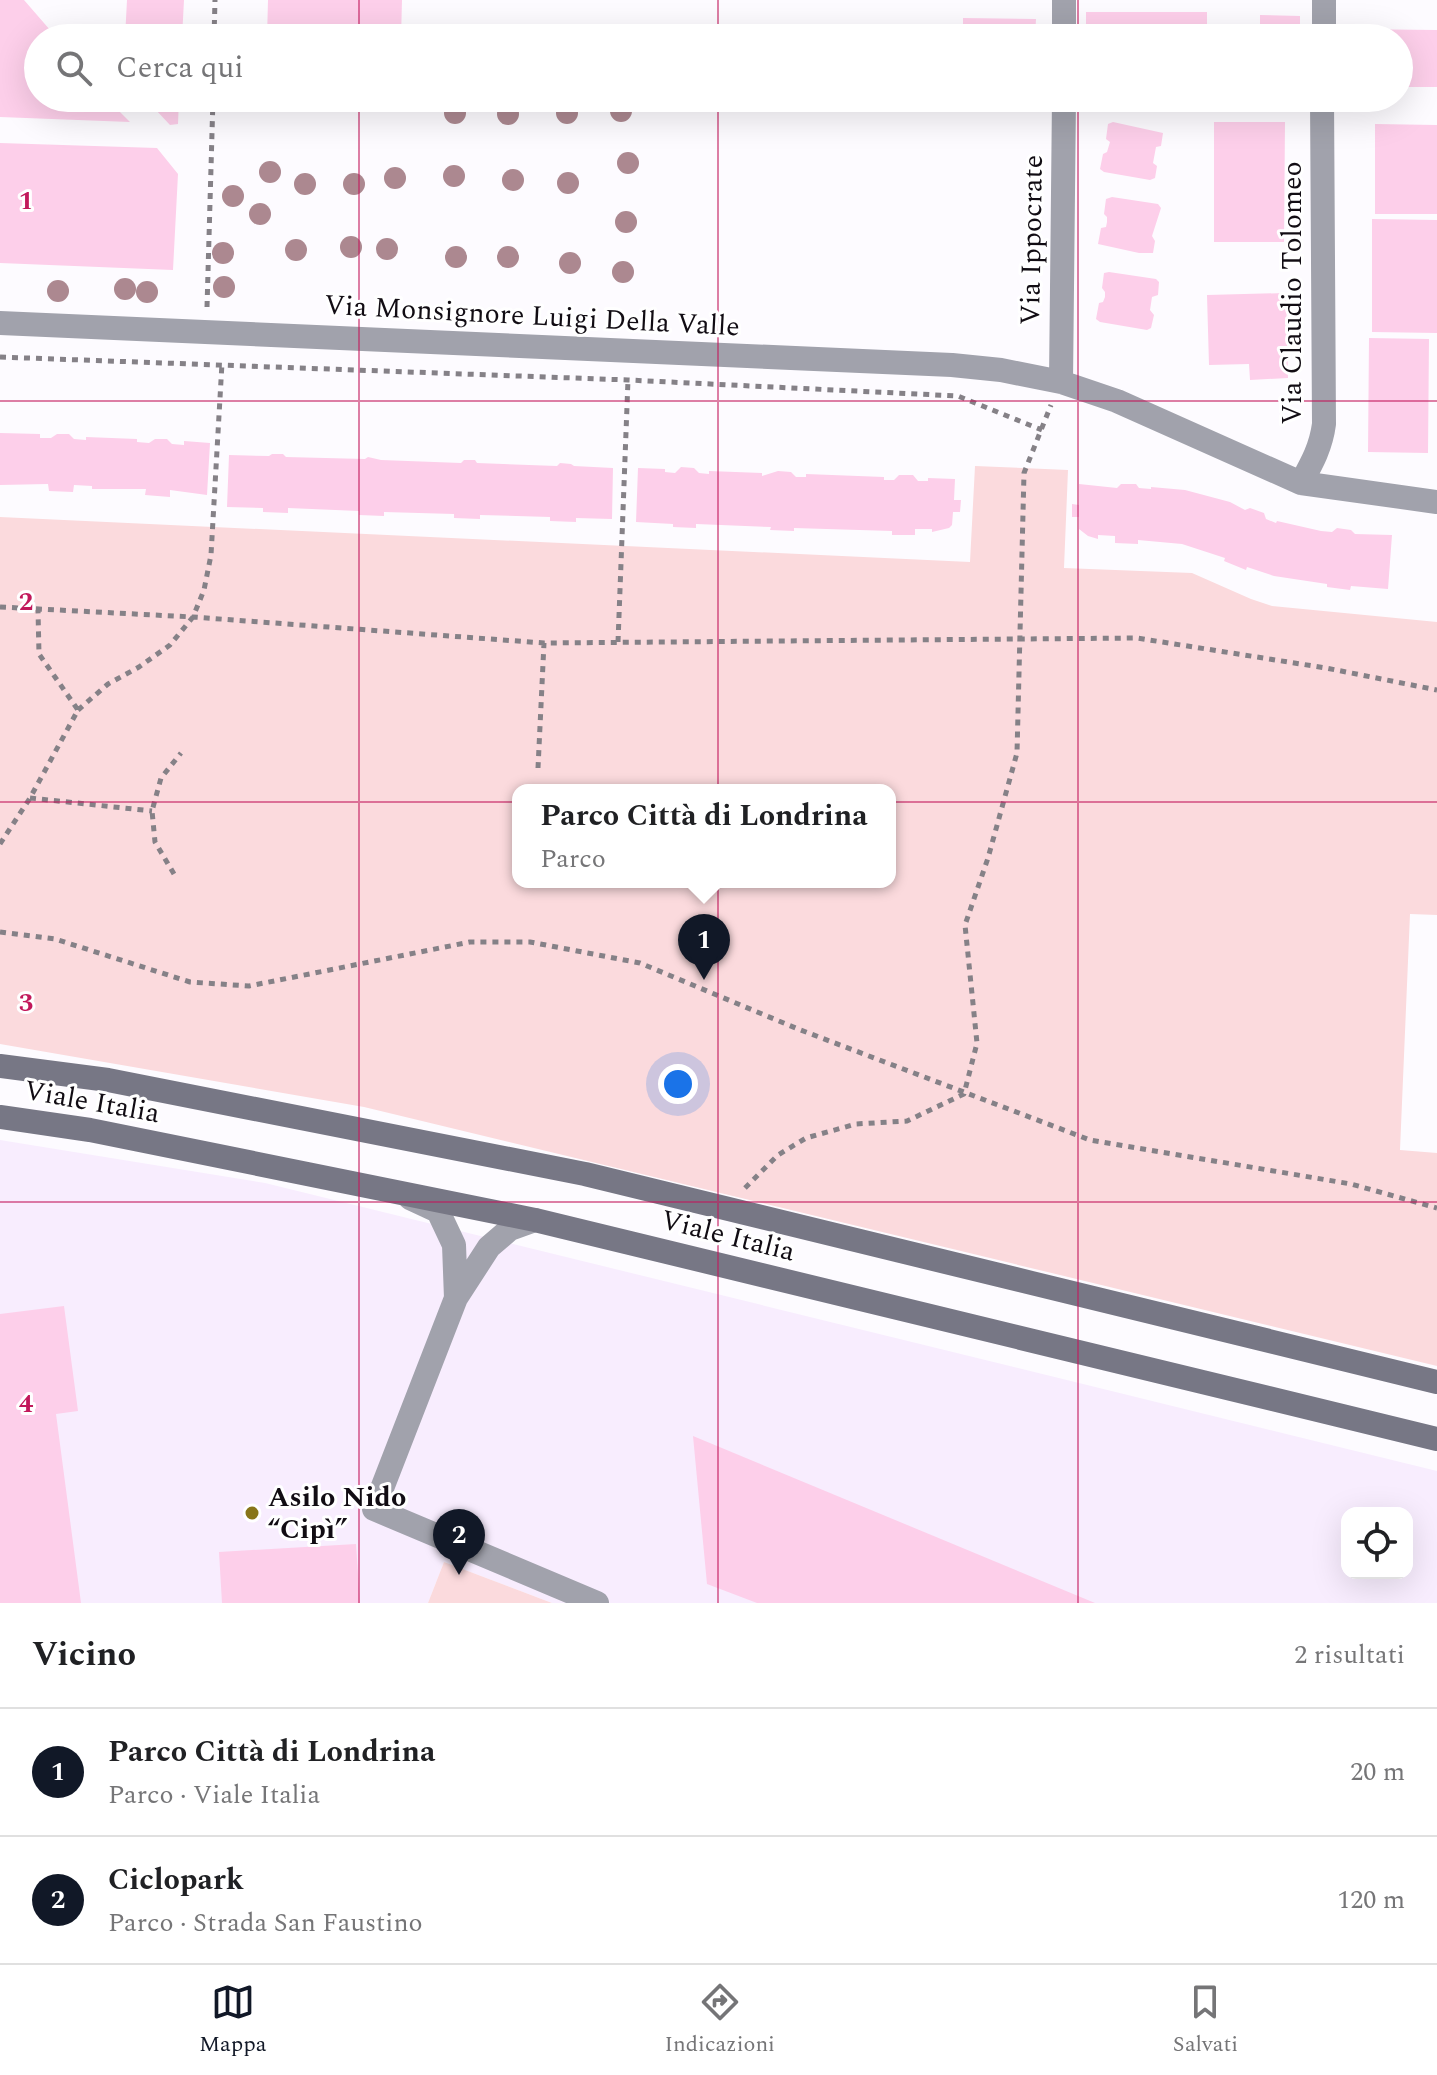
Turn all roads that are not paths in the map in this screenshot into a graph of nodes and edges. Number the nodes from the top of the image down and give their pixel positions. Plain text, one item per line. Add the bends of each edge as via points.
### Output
1 (1064, 0) edge
2 (1324, 0) edge
3 (1064, 24) edge
4 (1324, 24) edge
5 (1064, 112) edge
6 (1322, 112) edge
7 (0, 323) edge
8 (1061, 382) junction
9 (1301, 483) junction
10 (1437, 502) edge
11 (0, 1066) edge
12 (0, 1117) edge
13 (394, 1191) junction
14 (535, 1220) junction
15 (456, 1298) junction
16 (1437, 1382) edge
17 (1437, 1439) edge
18 (597, 1603) edge

1 - 3 street
2 - 4 street
5 - 8 street, Via Ippocrate
6 - 9 street, Via Claudio Tolomeo via 1324,424 1322,441
7 - 8 street, Via Monsignore Luigi Della Valle via 952,365
8 - 9 street via 1156,417
9 - 10 street
11 - 16 main road, Viale Italia via 108,1080 585,1174
12 - 13 main road, Viale Italia
13 - 14 main road, Viale Italia
13 - 15 street via 438,1211 454,1245
14 - 15 street via 510,1229 489,1247
14 - 17 main road, Viale Italia
15 - 18 street via 374,1509

